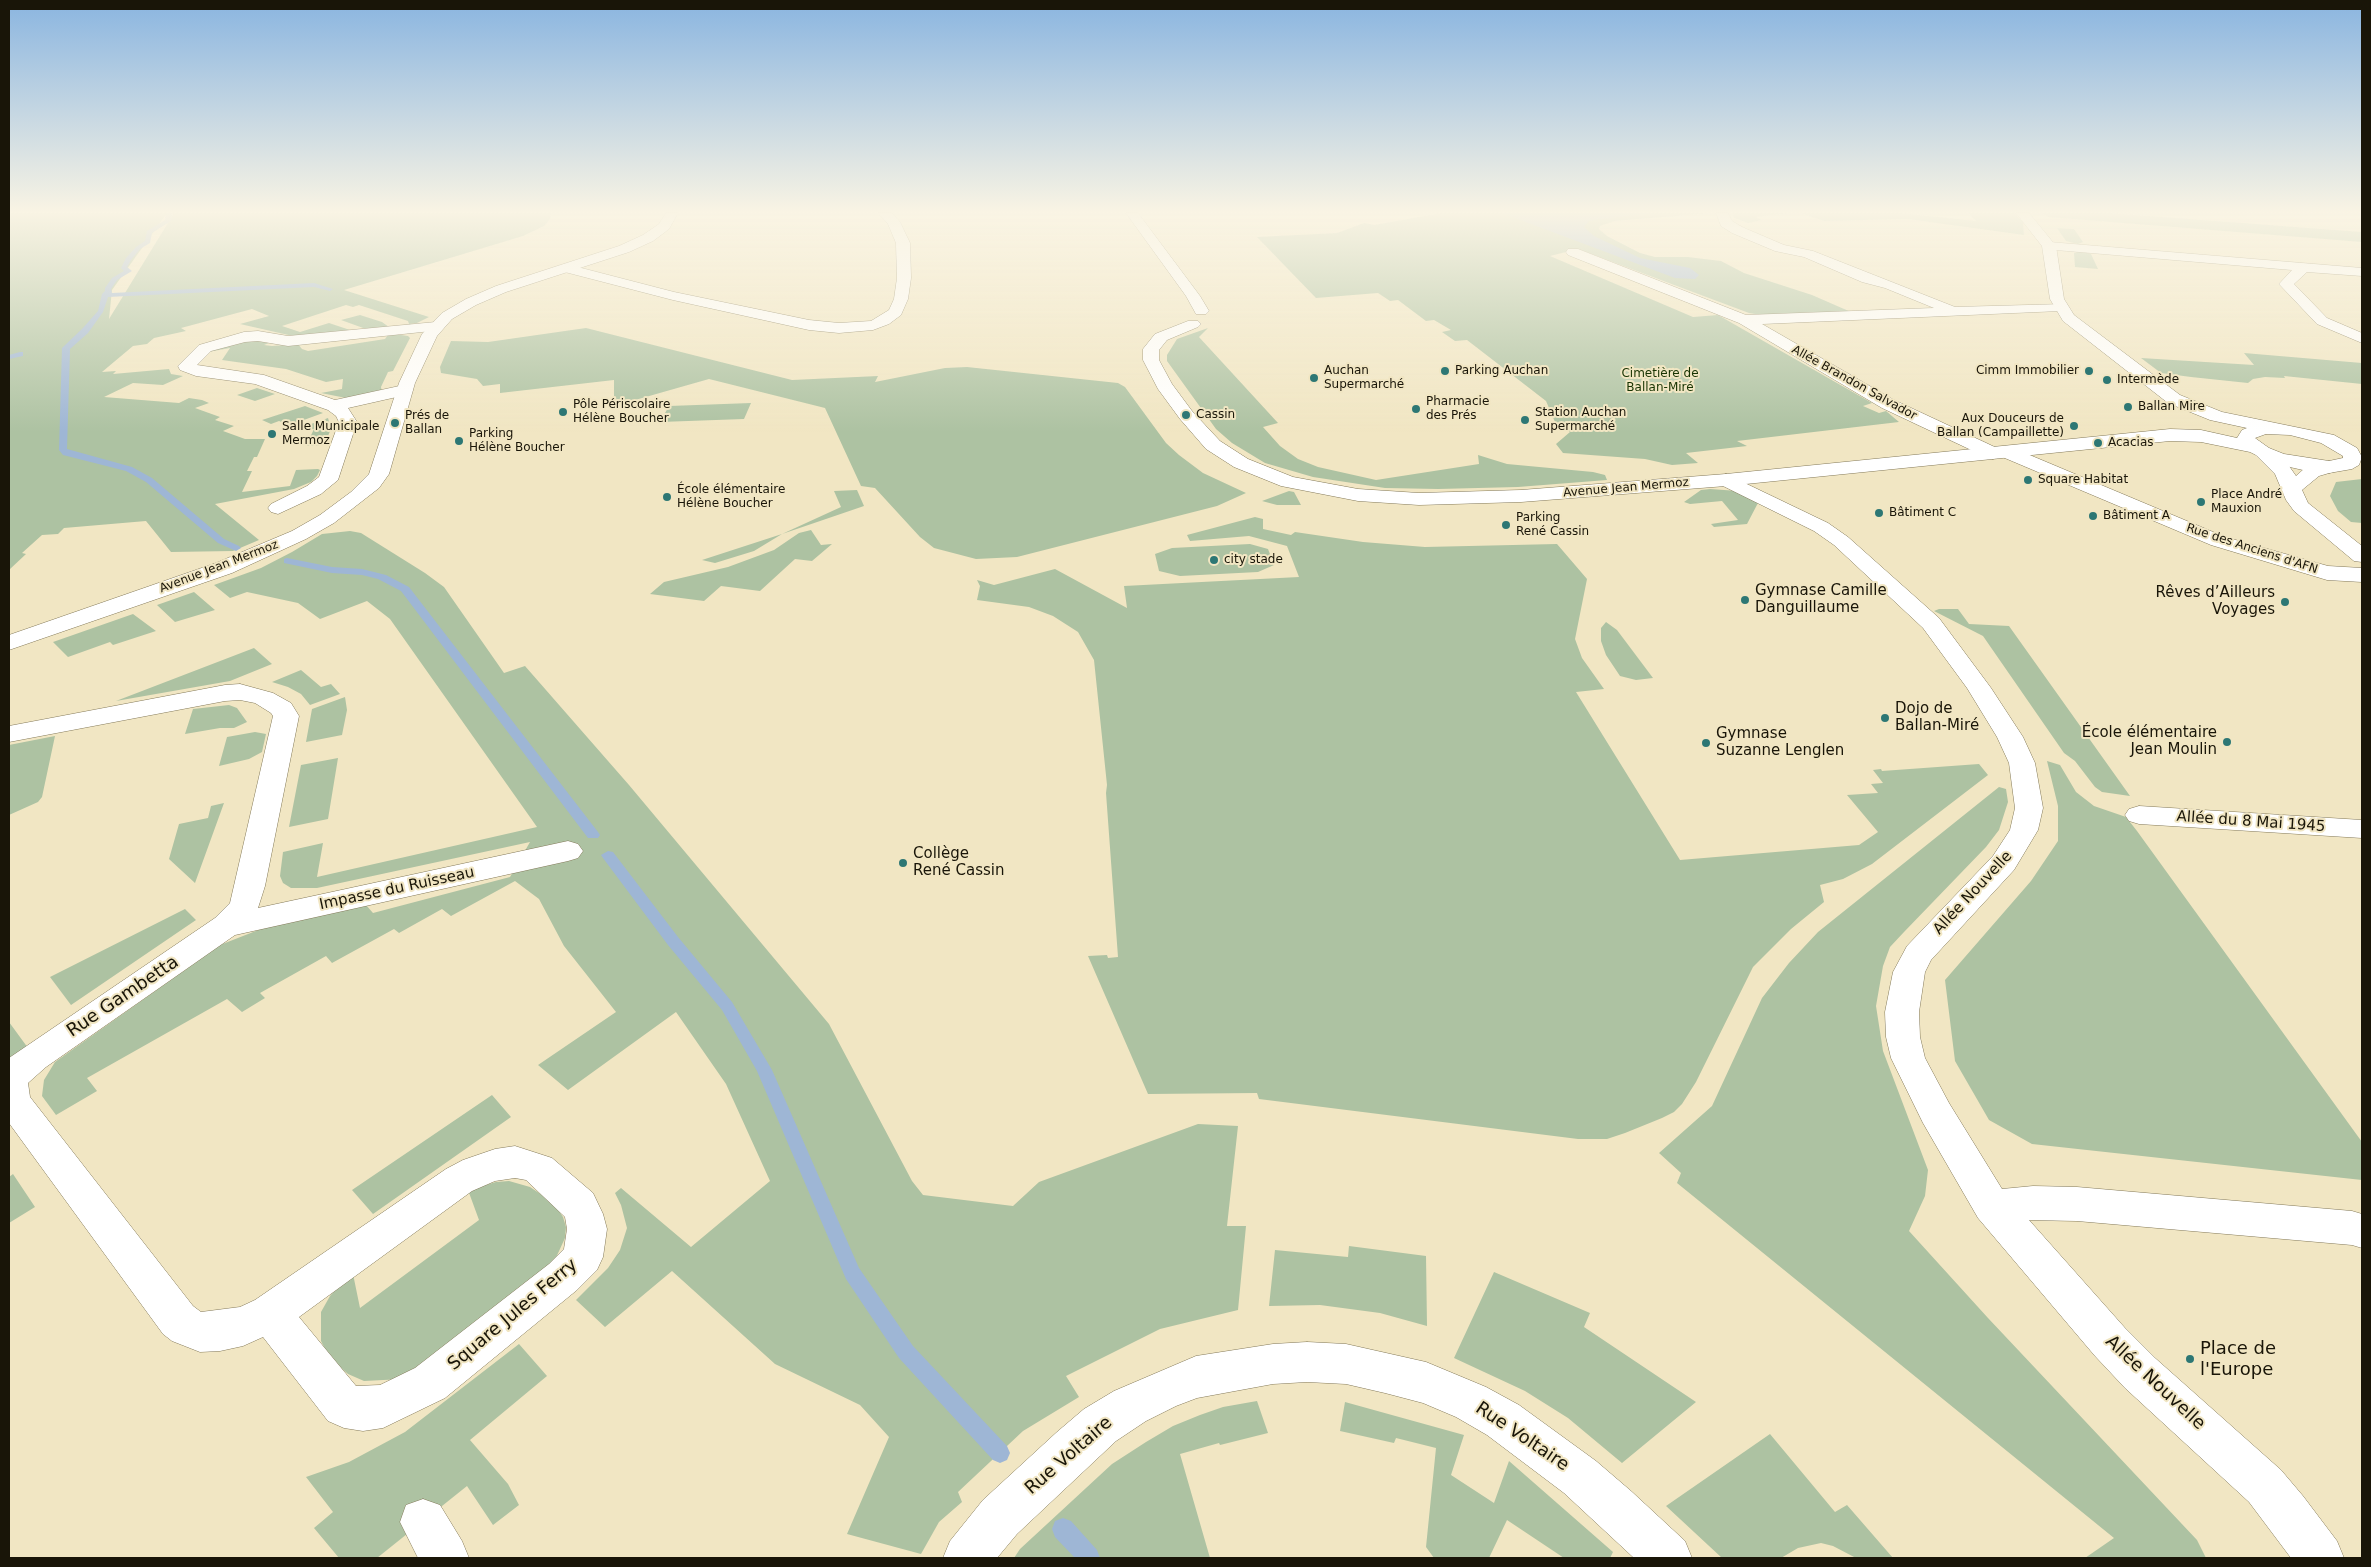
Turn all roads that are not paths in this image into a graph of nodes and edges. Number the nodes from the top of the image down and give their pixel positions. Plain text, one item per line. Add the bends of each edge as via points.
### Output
1 (515, 286) edge
2 (635, 286) edge
3 (903, 286) edge
4 (1186, 286) edge
5 (1659, 286) edge
6 (1895, 286) edge
7 (2056, 286) edge
8 (2288, 286) edge
9 (2060, 307) junction
10 (1956, 311) junction
11 (1737, 317) junction
12 (436, 327) junction
13 (2362, 338) edge
14 (404, 390) junction
15 (2174, 399) junction
16 (334, 406) junction
17 (2273, 429) junction
18 (2170, 435) junction
19 (2254, 445) junction
20 (2339, 445) junction
21 (2362, 445) edge
22 (2000, 452) junction
23 (2329, 467) junction
24 (1726, 480) junction
25 (2292, 489) junction
26 (278, 508) dead end
27 (2359, 551) edge
28 (2362, 575) edge
29 (9, 643) edge
30 (9, 734) edge
31 (2139, 814) dead end
32 (2362, 829) edge
33 (568, 851) dead end
34 (226, 926) junction
35 (1992, 1206) junction
36 (2362, 1231) edge
37 (270, 1314) junction
38 (967, 1558) edge
39 (1668, 1558) edge
40 (2320, 1558) edge

1 - 12 street, Avenue Jean Mermoz via 471,302 447,316
2 - 3 street via 815,326 839,328 884,321 896,312
4 - 24 street, Avenue Jean Mermoz via 1205,318 1162,337 1151,349 1151,360 1164,385 1213,445 1258,471 1288,482 1358,495 1419,499 1521,496
5 - 11 street, Allée Brandon Salvador
6 - 10 street
7 - 9 street
8 - 13 street via 2322,321
9 - 10 street
9 - 15 street via 2080,328
10 - 11 street
11 - 22 street, Allée Brandon Salvador via 1888,404
12 - 14 street, Avenue Jean Mermoz
12 - 16 street via 288,341 258,336 237,338 205,348 186,366 196,371 258,380
14 - 16 street
14 - 29 street, Avenue Jean Mermoz via 379,474 372,484 327,519 224,568
15 - 17 street via 2216,416
15 - 18 street via 2184,417
15 - 19 street
16 - 26 street via 344,413 348,422 328,480
17 - 19 street via 2255,430
17 - 20 street via 2308,434
18 - 19 street, Avenue Jean Mermoz via 2208,437
18 - 22 street, Avenue Jean Mermoz
19 - 23 street via 2296,463
19 - 25 street via 2282,470
20 - 21 street
20 - 23 street via 2352,455 2352,460 2345,465
22 - 24 street, Avenue Jean Mermoz
22 - 28 street, Rue des Anciens d'AFN via 2218,541 2327,573
23 - 25 street via 2312,472
24 - 35 street, Allée Nouvelle via 1830,532 1931,623 1980,688 2022,763 2029,808 2019,841 2004,863 1926,944 1909,972 1902,1012 1908,1058
25 - 27 street via 2301,507
30 - 34 street, Rue Gambetta via 225,693 253,694 282,708 286,716 250,886 245,904
31 - 32 street, Allée du 8 Mai 1945
33 - 34 street, Impasse du Ruisseau
34 - 37 street, Rue Gambetta via 34,1057 11,1080 10,1091 14,1103 178,1320 200,1332 220,1331 243,1326
35 - 36 street via 2077,1204
35 - 40 street, Allée Nouvelle via 2122,1355 2265,1486
37 - 37 street, Square Jules Ferry via 476,1171 496,1165 526,1164 539,1169 579,1205 584,1214 587,1229 583,1257 563,1277 430,1383 383,1406 363,1409 344,1406
38 - 39 street, Rue Voltaire via 1000,1517 1073,1448 1130,1406 1161,1390 1196,1378 1273,1364 1307,1362 1346,1364 1385,1372 1426,1383 1471,1402 1518,1430 1580,1477

